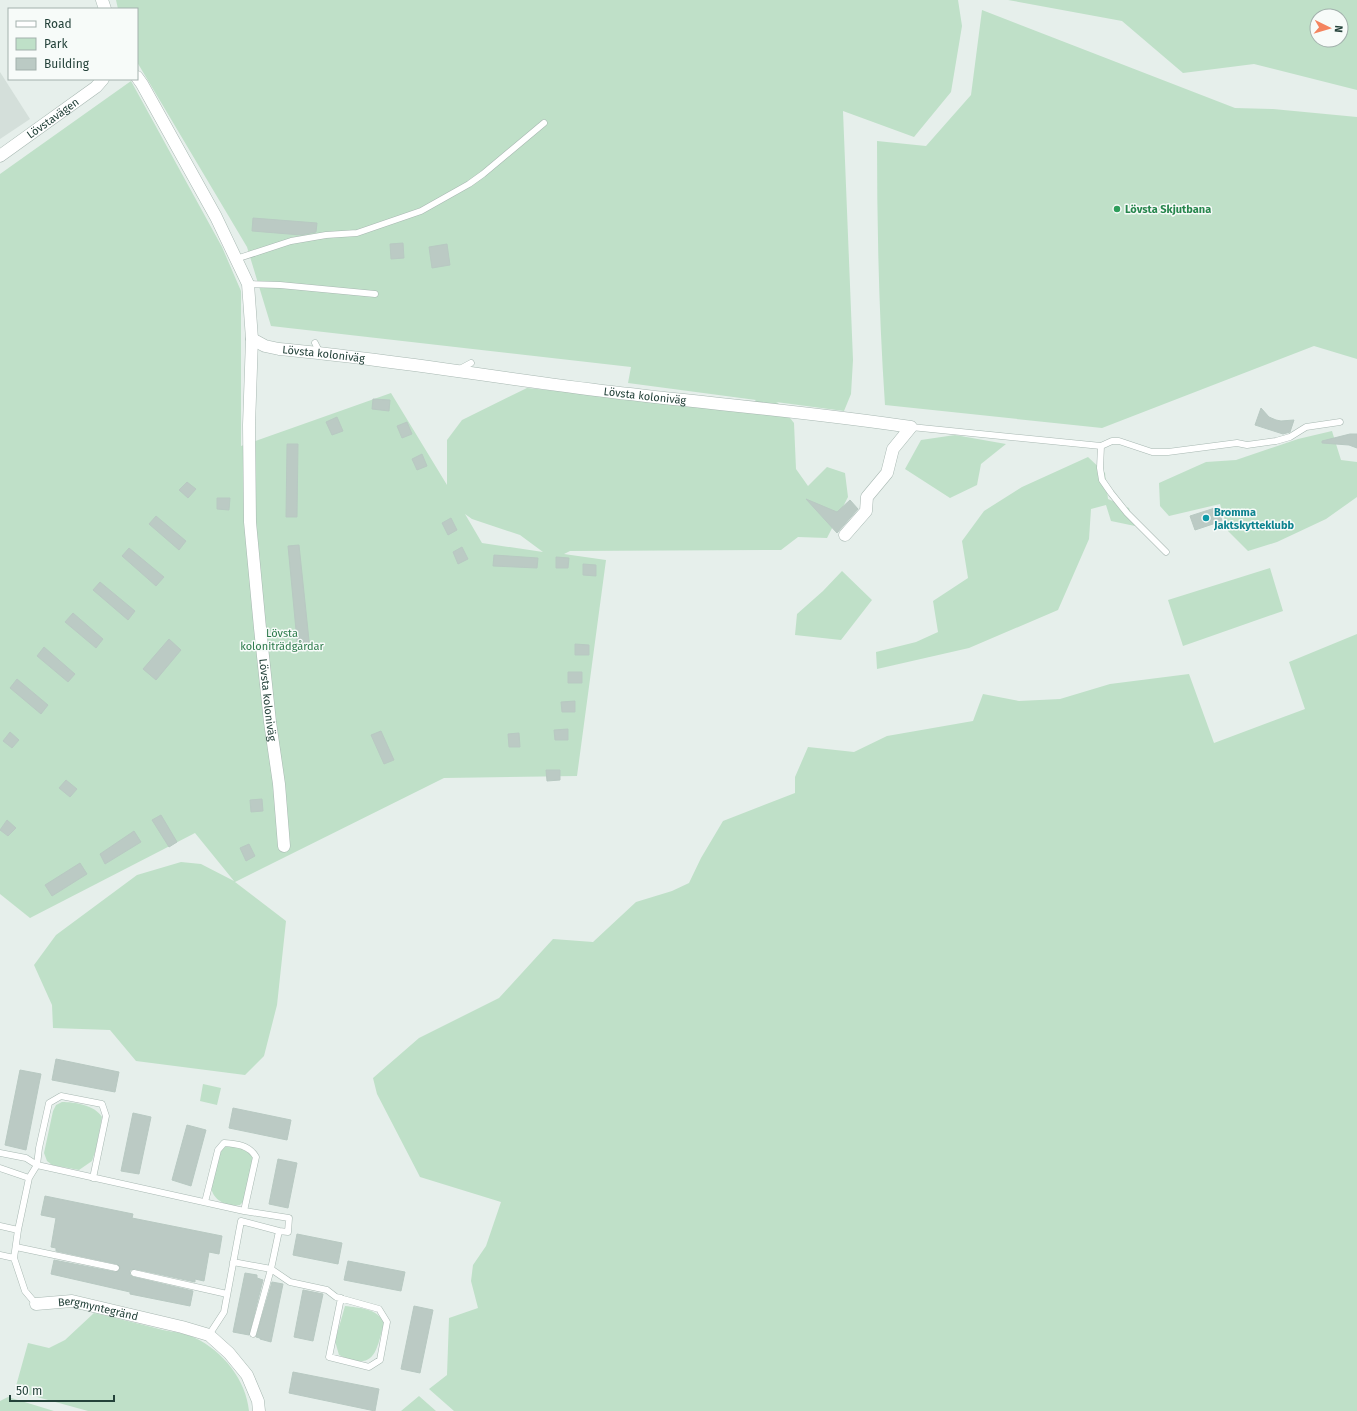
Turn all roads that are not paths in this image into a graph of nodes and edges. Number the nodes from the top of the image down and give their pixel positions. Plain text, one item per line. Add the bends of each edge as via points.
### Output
1 (138, 78) edge
2 (102, 80) edge
3 (544, 122) dead end
4 (0, 156) edge
5 (236, 259) junction
6 (248, 284) junction
7 (375, 294) dead end
8 (252, 338) junction
9 (471, 363) dead end
10 (457, 370) junction
11 (1340, 422) dead end
12 (912, 427) junction
13 (1101, 446) junction
14 (844, 535) dead end
15 (1166, 552) dead end
16 (284, 846) dead end
17 (0, 1153) edge
18 (37, 1165) junction
19 (0, 1168) edge
20 (29, 1178) junction
21 (93, 1178) junction
22 (205, 1202) junction
23 (244, 1211) junction
24 (0, 1226) edge
25 (18, 1230) junction
26 (278, 1231) junction
27 (16, 1247) junction
28 (0, 1255) edge
29 (14, 1258) junction
30 (233, 1262) junction
31 (116, 1268) dead end
32 (270, 1269) junction
33 (134, 1274) dead end
34 (227, 1294) junction
35 (341, 1298) junction
36 (36, 1304) joint
37 (253, 1334) dead end
38 (209, 1335) junction
39 (259, 1411) edge

1 - 5 street, Lövsta koloniväg via 216,217
2 - 4 street, Lövstavägen
3 - 5 lane via 483,174 421,211 357,233 291,241
5 - 6 street, Lövsta koloniväg
6 - 7 lane
6 - 8 street, Lövsta koloniväg
8 - 10 street, Lövsta koloniväg via 265,346 279,349 318,348
8 - 16 street, Lövsta koloniväg via 249,425 250,522
9 - 10 lane
10 - 12 street, Lövsta koloniväg via 612,392
11 - 13 lane via 1306,427 1290,437 1247,445 1237,443 1168,452 1152,452 1119,441
12 - 13 lane
12 - 14 street via 893,449 887,473 867,497 866,511
13 - 15 lane via 1102,480 1128,513
17 - 18 lane via 26,1158
18 - 20 lane, Bergmyntegränd
18 - 21 lane
18 - 21 lane, Bergmyntegränd via 49,1103 61,1096 102,1104 106,1116
19 - 20 lane
20 - 25 lane, Bergmyntegränd
21 - 22 lane
22 - 23 lane
22 - 23 lane via 218,1150 224,1143 235,1144 252,1150 256,1157
23 - 26 lane via 289,1218 288,1232
24 - 25 lane
25 - 27 lane, Bergmyntegränd
26 - 30 lane via 241,1222
26 - 32 lane
27 - 29 lane, Bergmyntegränd
27 - 31 lane
28 - 29 lane
29 - 36 lane, Bergmyntegränd via 25,1291
30 - 32 lane
30 - 34 lane
32 - 35 lane via 290,1282 326,1290
32 - 37 lane
33 - 34 lane
34 - 38 lane via 224,1312
35 - 35 lane via 379,1309 387,1322 380,1360 369,1367 329,1357
36 - 38 street, Bergmyntegränd via 72,1301
38 - 39 street, Bergmyntegränd via 229,1353 247,1375 258,1401

